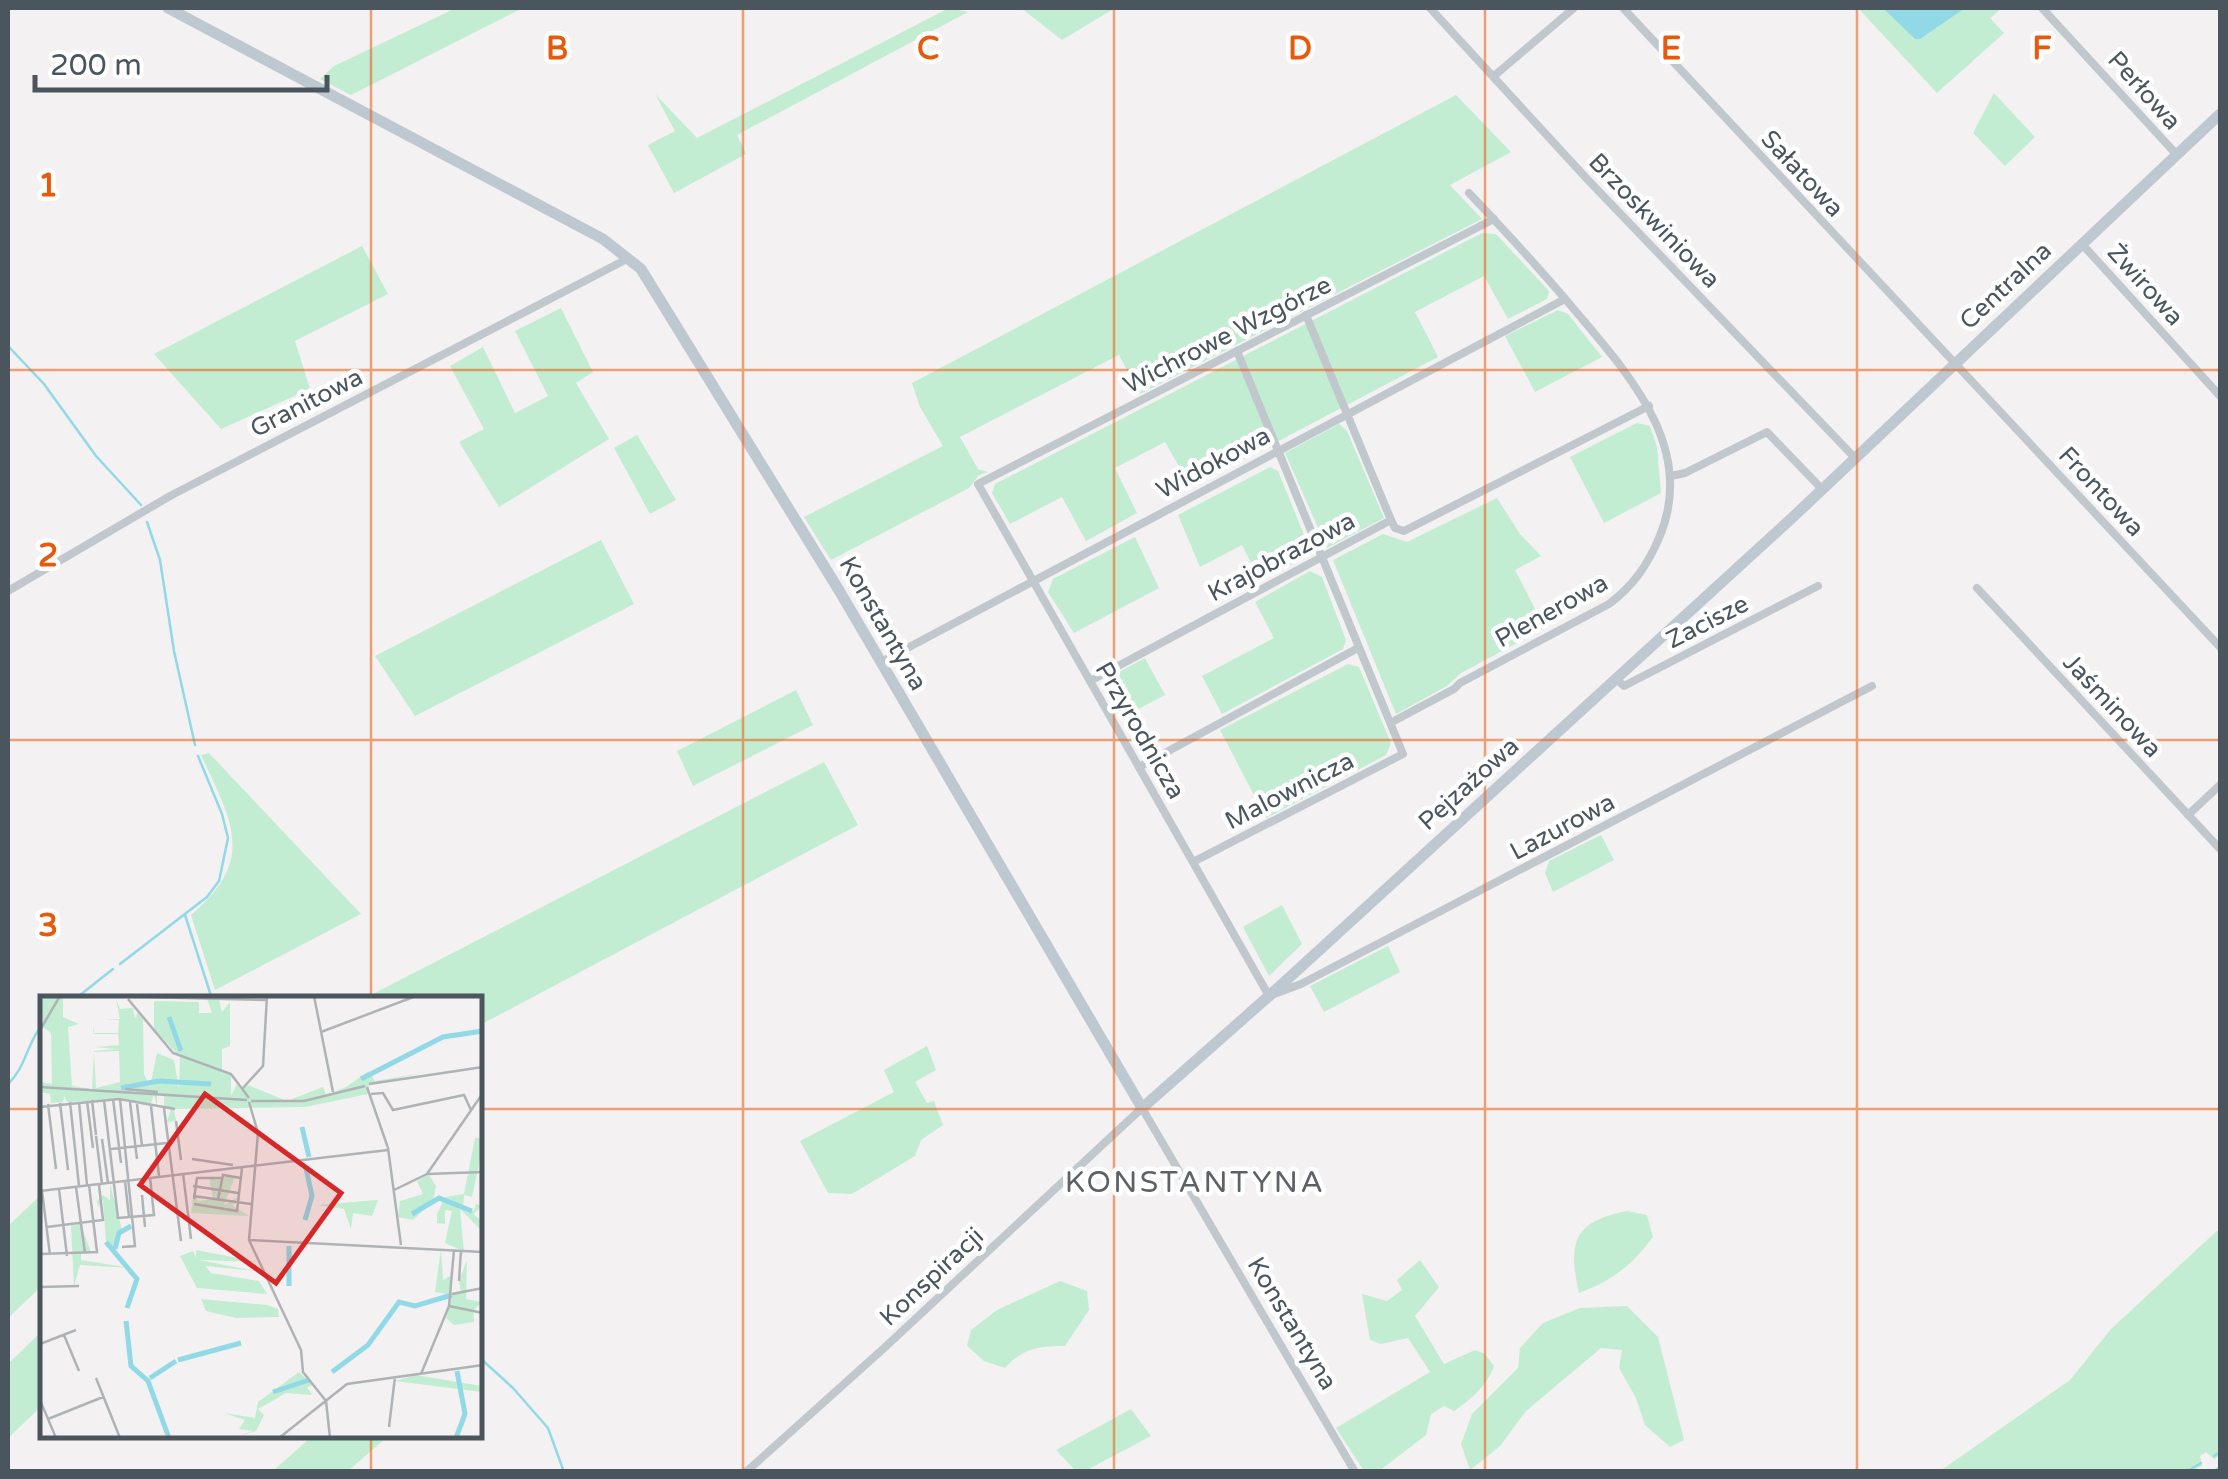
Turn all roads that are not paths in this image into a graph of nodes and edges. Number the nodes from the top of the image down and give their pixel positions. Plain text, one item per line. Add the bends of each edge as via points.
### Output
1 (168, 8) edge
2 (1430, 8) edge
3 (1574, 8) edge
4 (1623, 8) edge
5 (2042, 8) edge
6 (1494, 76) junction
7 (2220, 114) edge
8 (2177, 155) junction
9 (1469, 194) dead end
10 (1494, 219) junction
11 (2082, 244) junction
12 (628, 258) junction
13 (1565, 298) junction
14 (1306, 315) junction
15 (1238, 351) junction
16 (1955, 362) junction
17 (2220, 396) edge
18 (1649, 406) junction
19 (1345, 414) junction
20 (1278, 450) junction
21 (1855, 458) junction
22 (1670, 476) junction
23 (978, 484) joint
24 (1822, 488) junction
25 (1391, 520) junction
26 (1322, 556) junction
27 (1032, 580) junction
28 (1818, 586) dead end
29 (1976, 588) dead end
30 (8, 591) edge
31 (2220, 647) edge
32 (1358, 648) junction
33 (881, 662) junction
34 (1616, 678) junction
35 (1090, 682) junction
36 (1872, 686) dead end
37 (1392, 722) junction
38 (1139, 768) junction
39 (2220, 785) edge
40 (2188, 815) junction
41 (2220, 850) edge
42 (1193, 862) junction
43 (1269, 996) junction
44 (1142, 1108) junction
45 (746, 1472) edge
46 (1354, 1472) edge

1 - 12 street, Konstantyna
2 - 6 street, Brzoskwiniowa
3 - 6 street
4 - 16 street, Sałatowa
5 - 8 street, Perłowa
6 - 21 street, Brzoskwiniowa
7 - 8 street, Centralna
8 - 11 street, Centralna
9 - 10 street, Plenerowa
10 - 13 street, Plenerowa
10 - 14 street, Wichrowe Wzgórze
11 - 16 street, Centralna
11 - 17 street, Żwirowa
12 - 30 street, Granitowa via 170,496
12 - 33 street, Konstantyna via 651,282
13 - 18 street, Plenerowa
13 - 19 street, Widokowa
14 - 15 street, Wichrowe Wzgórze
14 - 19 street
15 - 20 street
15 - 23 street, Wichrowe Wzgórze
16 - 21 street, Centralna
16 - 31 street, Frontowa
18 - 22 street, Plenerowa
18 - 25 street, Krajobrazowa via 1404,531
19 - 20 street, Widokowa
19 - 25 street
20 - 26 street
20 - 27 street, Widokowa
21 - 24 street, Centralna
22 - 24 street via 1766,432
22 - 37 street, Plenerowa via 1666,522 1646,567 1625,592
23 - 27 street, Przyrodnicza
24 - 34 street, Pejzażowa
25 - 26 street, Krajobrazowa
26 - 32 street
26 - 35 street, Krajobrazowa
27 - 33 street, Widokowa
27 - 35 street, Przyrodnicza
28 - 34 street, Zacisze via 1624,686
29 - 40 street, Jaśminowa
32 - 37 street
32 - 38 street
33 - 44 street, Konstantyna
34 - 43 street, Pejzażowa
35 - 38 street, Przyrodnicza
36 - 43 street, Lazurowa
37 - 42 street, Malownicza via 1403,754
38 - 42 street, Przyrodnicza
39 - 40 street
40 - 41 street, Jaśminowa
42 - 43 street, Przyrodnicza
43 - 44 street, Pejzażowa
44 - 45 street, Konspiracji
44 - 46 street, Konstantyna

